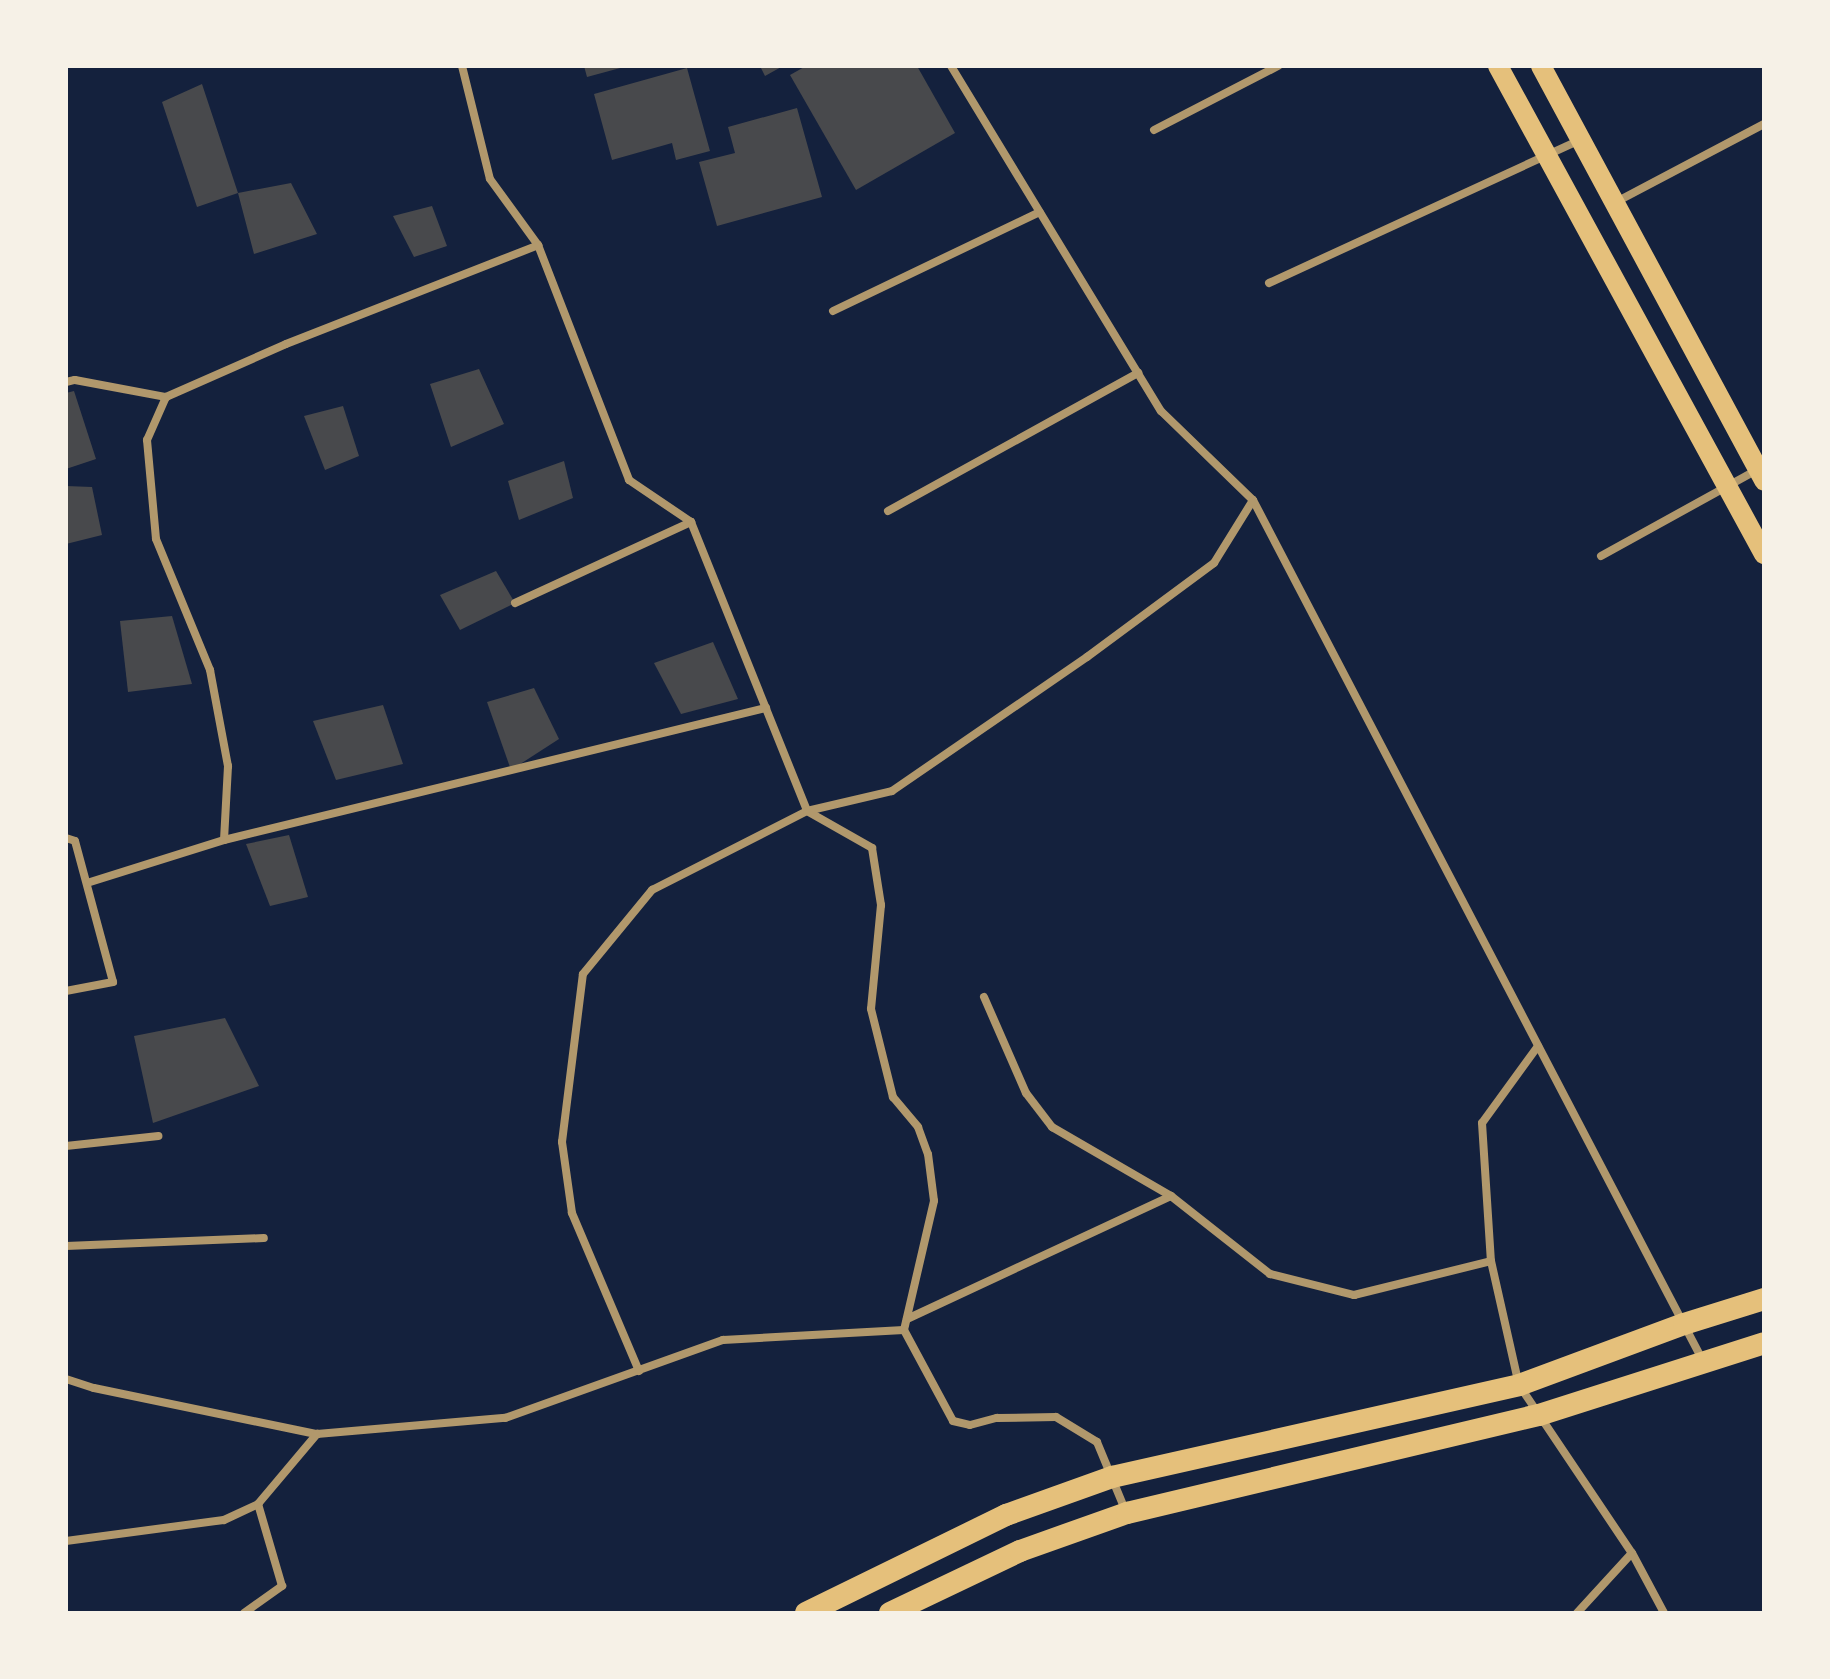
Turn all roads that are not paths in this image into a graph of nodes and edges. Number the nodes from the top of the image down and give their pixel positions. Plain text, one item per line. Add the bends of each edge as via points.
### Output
1 (462, 66) edge
2 (951, 66) edge
3 (1278, 66) edge
4 (1498, 66) edge
5 (1541, 66) edge
6 (1764, 124) edge
7 (1154, 130) dead end
8 (1581, 140) junction
9 (1549, 155) junction
10 (1615, 202) junction
11 (1040, 212) junction
12 (538, 245) junction
13 (1269, 283) dead end
14 (833, 311) dead end
15 (1138, 373) junction
16 (66, 382) edge
17 (166, 397) junction
18 (1761, 475) edge
19 (1726, 487) junction
20 (1253, 500) junction
21 (888, 511) dead end
22 (691, 522) junction
23 (1764, 554) edge
24 (1601, 556) dead end
25 (515, 603) dead end
26 (766, 708) junction
27 (807, 811) junction
28 (66, 838) edge
29 (224, 840) junction
30 (87, 883) junction
31 (66, 991) edge
32 (984, 997) dead end
33 (1538, 1046) junction
34 (158, 1136) dead end
35 (66, 1146) edge
36 (1171, 1196) junction
37 (264, 1238) dead end
38 (66, 1246) edge
39 (1491, 1261) junction
40 (1764, 1299) edge
41 (907, 1319) junction
42 (1684, 1324) junction
43 (904, 1330) junction
44 (1764, 1343) edge
45 (1703, 1362) junction
46 (639, 1371) junction
47 (66, 1379) edge
48 (1519, 1385) junction
49 (1539, 1415) junction
50 (317, 1434) junction
51 (1112, 1477) junction
52 (258, 1504) junction
53 (1127, 1513) junction
54 (66, 1541) edge
55 (1632, 1553) junction
56 (244, 1613) edge
57 (806, 1613) edge
58 (890, 1613) edge
59 (1577, 1613) edge
60 (1664, 1613) edge

1 - 12 street via 490,179
2 - 11 street
3 - 7 street
4 - 9 main road
5 - 8 main road
6 - 10 street
8 - 9 street
8 - 10 main road
9 - 13 street
9 - 19 main road
10 - 18 main road
11 - 14 street
11 - 15 street
12 - 17 street
12 - 22 street via 629,480
15 - 20 street via 1161,411
15 - 21 street
16 - 17 street
17 - 29 street via 147,440 156,539 210,670 228,766
18 - 19 street
19 - 23 main road
19 - 24 street
20 - 27 street via 1214,563 953,751 892,791
20 - 33 street
22 - 25 street
22 - 26 street
26 - 27 street
26 - 29 street
27 - 41 street via 872,848 881,905 871,1009 893,1097 918,1127 928,1154 934,1201
27 - 46 street via 652,890 583,974 562,1142 572,1213
28 - 30 street via 75,841
29 - 30 street
30 - 31 street via 113,982
32 - 36 street via 1026,1093 1052,1127
33 - 39 street via 1482,1123
33 - 42 street
34 - 35 street
36 - 39 street via 1270,1274 1354,1295
36 - 41 street
37 - 38 street
39 - 48 street
40 - 42 highway
41 - 43 street
42 - 45 street
42 - 48 highway
43 - 46 street via 723,1340
43 - 51 street via 953,1421 970,1425 997,1418 1056,1417 1097,1442
44 - 45 highway
45 - 49 highway
46 - 50 street via 505,1418
47 - 50 street
48 - 49 street
48 - 51 highway
49 - 53 highway
49 - 55 street
50 - 52 street
51 - 53 street
51 - 57 highway via 1006,1515
52 - 54 street via 224,1520
52 - 56 street via 282,1586
53 - 58 highway via 1020,1551
55 - 59 street
55 - 60 street

